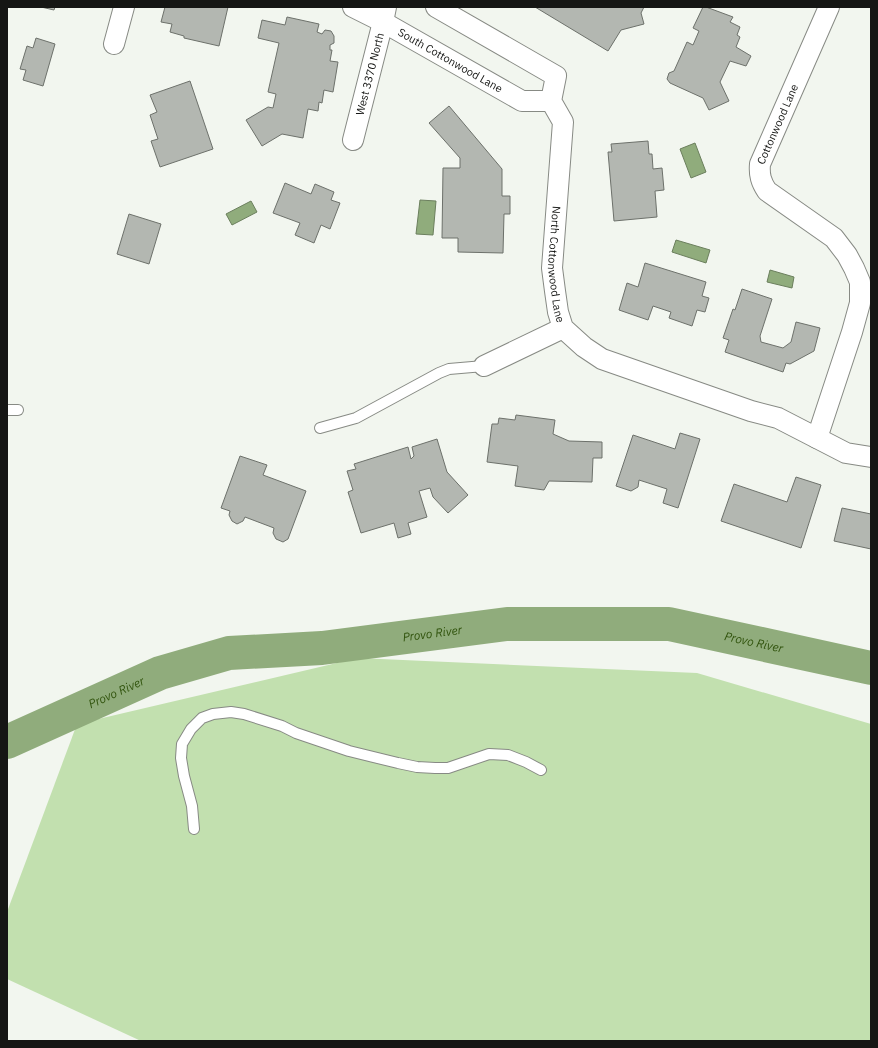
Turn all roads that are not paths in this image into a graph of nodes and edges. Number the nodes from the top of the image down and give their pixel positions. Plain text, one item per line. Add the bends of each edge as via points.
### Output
1 (124, 7) edge
2 (353, 7) edge
3 (436, 7) edge
4 (829, 7) edge
5 (385, 14) edge
6 (114, 44) dead end
7 (551, 101) junction
8 (353, 140) dead end
9 (563, 328) junction
10 (484, 366) joint
11 (7, 410) edge
12 (18, 410) dead end
13 (320, 428) dead end
14 (817, 438) junction
15 (871, 457) edge
16 (541, 770) dead end
17 (194, 829) dead end

1 - 6 street
2 - 5 street, South Cottonwood Lane
3 - 7 street via 556,76
4 - 14 street, Cottonwood Lane via 760,164 759,174 767,191 834,238 847,254 860,282 860,303
5 - 7 street, South Cottonwood Lane via 522,101
5 - 8 street, West 3370 North
7 - 9 street, North Cottonwood Lane via 562,122 552,268 554,291
9 - 10 street
9 - 14 street, North Cottonwood Lane via 602,359 778,418
10 - 13 lane via 449,369 356,418
11 - 12 lane
14 - 15 street, North Cottonwood Lane via 846,453
16 - 17 lane via 508,755 489,754 448,768 417,767 350,752 244,714 213,714 202,718 191,729 182,744 181,758 192,806

